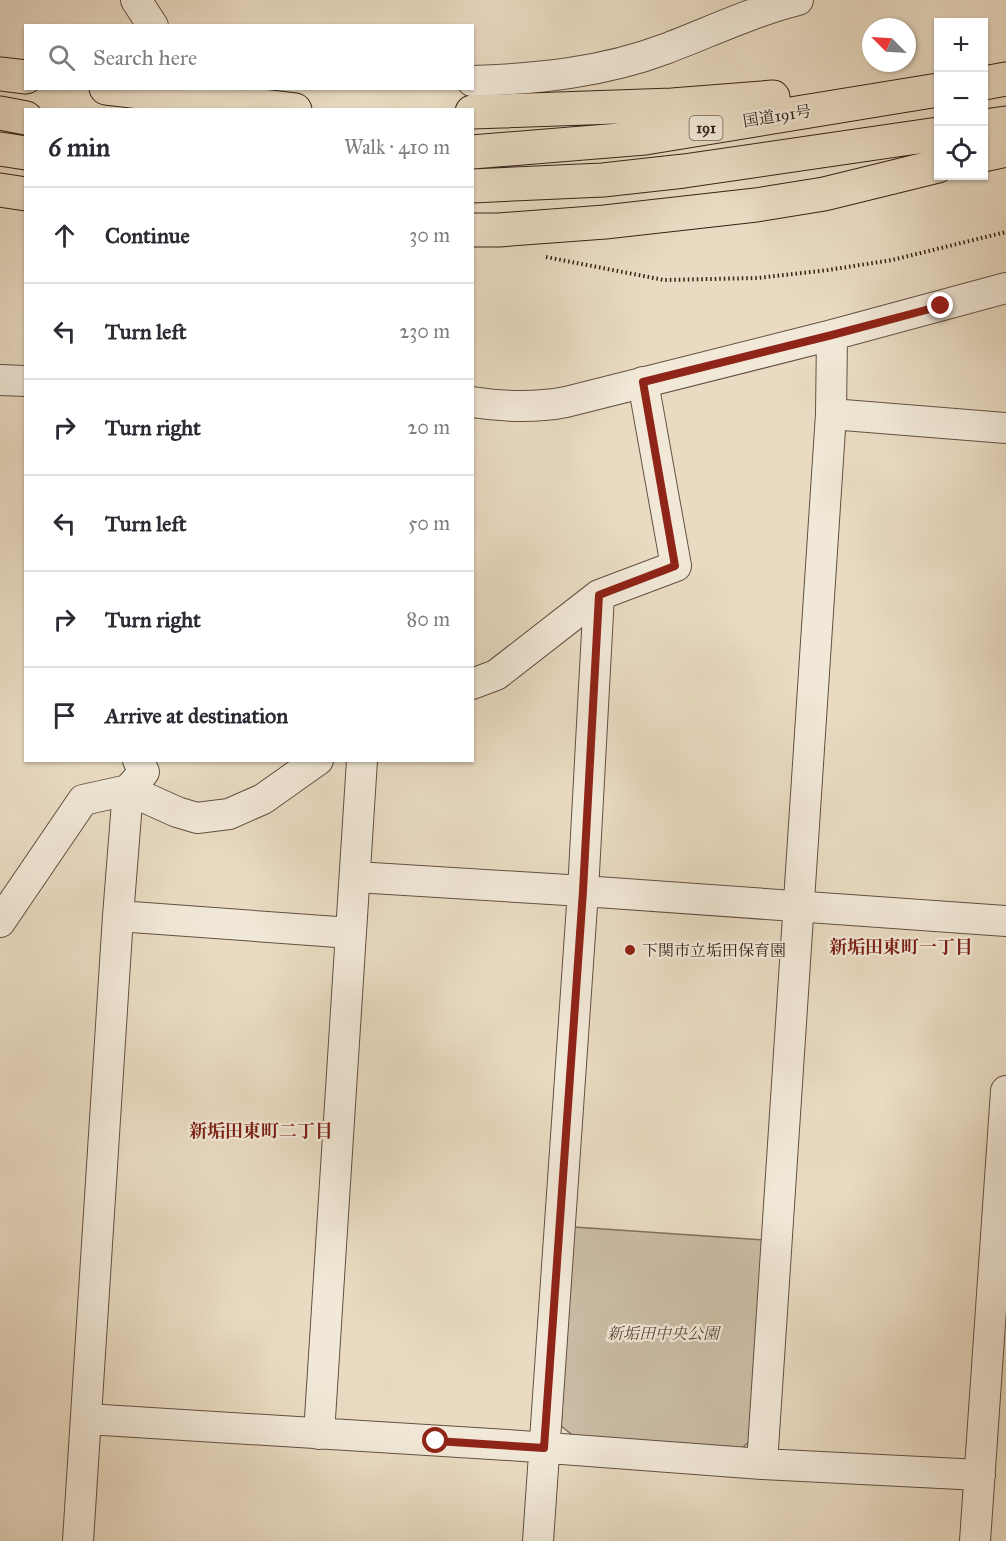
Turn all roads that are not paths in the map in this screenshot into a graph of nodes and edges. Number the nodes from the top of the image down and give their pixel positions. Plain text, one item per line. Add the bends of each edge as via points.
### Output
1 (136, 0) edge
2 (798, 0) edge
3 (152, 24) edge
4 (0, 74) edge
5 (24, 77) edge
6 (1006, 78) edge
7 (988, 80) edge
8 (474, 81) edge
9 (934, 83) edge
10 (136, 90) edge
11 (934, 91) edge
12 (181, 93) edge
13 (230, 96) edge
14 (286, 108) edge
15 (474, 112) edge
16 (1006, 123) edge
17 (988, 125) edge
18 (934, 135) edge
19 (1006, 150) edge
20 (474, 152) edge
21 (988, 154) edge
22 (934, 167) edge
23 (474, 186) edge
24 (0, 190) edge
25 (24, 194) edge
26 (474, 230) edge
27 (1006, 288) edge
28 (832, 335) junction
29 (0, 380) edge
30 (24, 381) edge
31 (643, 382) junction
32 (474, 402) edge
33 (831, 414) junction
34 (1006, 428) edge
35 (599, 595) junction
36 (474, 683) edge
37 (139, 762) edge
38 (315, 762) edge
39 (362, 762) edge
40 (128, 790) junction
41 (356, 877) junction
42 (583, 891) junction
43 (798, 906) junction
44 (118, 916) junction
45 (1006, 921) edge
46 (0, 922) edge
47 (351, 933) junction
48 (1006, 1091) edge
49 (87, 1419) junction
50 (319, 1434) junction
51 (544, 1448) junction
52 (762, 1464) junction
53 (980, 1475) junction
54 (78, 1541) edge
55 (538, 1541) edge
56 (975, 1541) edge

1 - 3 street
2 - 8 street via 762,9 618,64 549,76
4 - 5 highway
6 - 7 highway
9 - 15 highway via 672,105
10 - 12 highway
11 - 20 highway, 国道191号 / 191 via 645,138
12 - 13 highway
13 - 14 highway
16 - 17 highway
18 - 23 highway via 684,171 603,180
19 - 21 highway
22 - 26 highway via 824,194 745,207 605,222
24 - 25 highway
27 - 28 street
28 - 31 street
28 - 33 street
29 - 30 street
31 - 32 street via 543,406
31 - 35 street via 675,566
33 - 34 street
33 - 43 street
35 - 36 street via 496,675
35 - 42 street
37 - 40 street via 144,772
38 - 40 street via 263,799 229,814 197,818
39 - 41 street
40 - 44 street
40 - 46 street via 83,800
41 - 42 street
41 - 47 street
42 - 43 street
42 - 51 street
43 - 45 street
43 - 52 street
44 - 47 street
44 - 49 street
47 - 50 street
48 - 53 street
49 - 50 street
49 - 54 street
50 - 51 street
51 - 52 street
51 - 55 street
52 - 53 street
53 - 56 street

